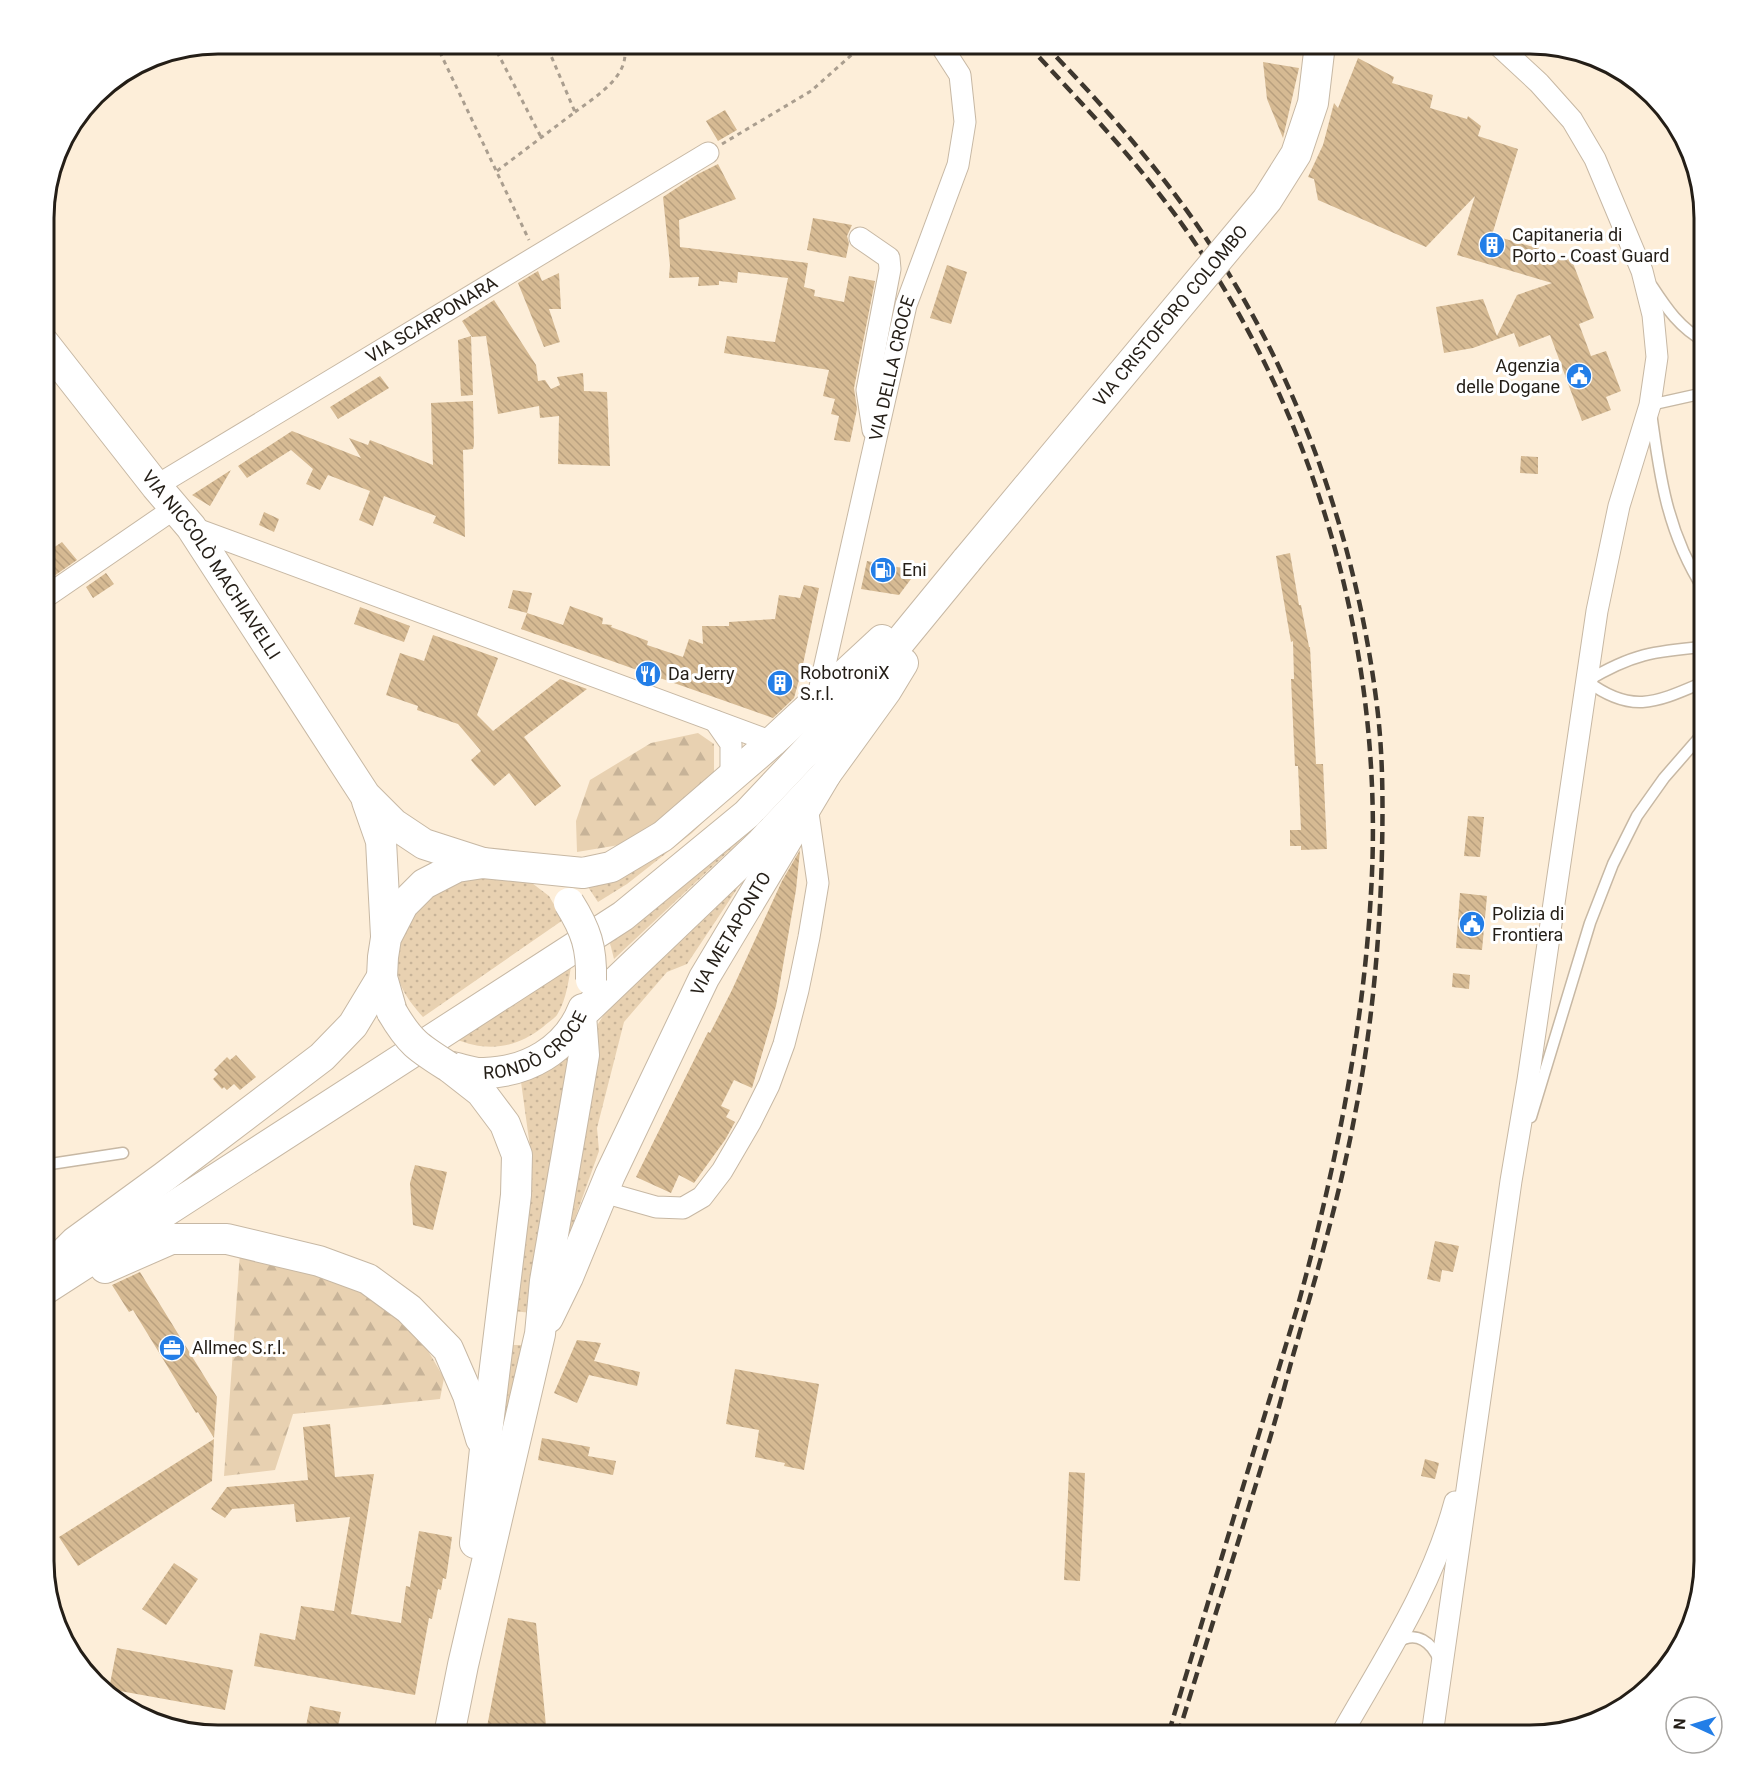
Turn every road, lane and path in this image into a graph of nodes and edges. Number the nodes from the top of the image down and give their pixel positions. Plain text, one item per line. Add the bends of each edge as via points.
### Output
1 (441, 54) edge
2 (498, 54) edge
3 (550, 54) edge
4 (625, 54) edge
5 (853, 54) edge
6 (946, 54) edge
7 (1319, 54) edge
8 (1508, 54) edge
9 (574, 112) junction
10 (542, 137) junction
11 (708, 153) joint
12 (496, 171) junction
13 (860, 238) dead end
14 (537, 256) junction
15 (1642, 272) junction
16 (1694, 335) edge
17 (54, 356) edge
18 (1694, 395) edge
19 (1650, 405) junction
20 (874, 444) junction
21 (156, 486) junction
22 (183, 518) junction
23 (967, 560) junction
24 (1694, 571) edge
25 (54, 592) edge
26 (1694, 648) edge
27 (1587, 681) junction
28 (1694, 686) edge
29 (817, 700) junction
30 (715, 721) junction
31 (772, 742) junction
32 (1694, 744) edge
33 (826, 774) junction
34 (731, 778) junction
35 (365, 795) junction
36 (807, 806) junction
37 (483, 863) junction
38 (519, 868) junction
39 (386, 938) junction
40 (382, 977) junction
41 (581, 1015) junction
42 (449, 1066) junction
43 (123, 1153) dead end
44 (54, 1163) edge
45 (1511, 1181) junction
46 (603, 1192) junction
47 (54, 1262) edge
48 (54, 1284) edge
49 (54, 1294) edge
50 (540, 1334) junction
51 (1479, 1412) junction
52 (484, 1449) junction
53 (1392, 1646) junction
54 (463, 1665) junction
55 (1442, 1678) junction
56 (451, 1725) edge
57 (1347, 1725) edge
58 (1434, 1725) edge

1 - 12 path
2 - 10 path
3 - 9 path
4 - 9 path via 615,81
5 - 11 path via 811,91
6 - 20 street, VIA DELLA CROCE via 960,75 965,122 958,165 906,304
7 - 23 main road, VIA CRISTOFORO COLOMBO, bridge via 1313,103 1296,154 1267,200
8 - 15 street via 1539,83 1585,140
9 - 10 path
10 - 12 path
11 - 14 street, VIA SCARPONARA
12 - 14 path
13 - 20 street via 889,258 890,269 867,390
14 - 21 street, VIA SCARPONARA
15 - 16 lane via 1674,319
15 - 19 street via 1656,336
17 - 21 main road, VIA NICCOLÒ MACHIAVELLI
18 - 19 lane
19 - 24 lane via 1665,504
19 - 27 street via 1614,527
20 - 29 street, VIA DELLA CROCE
21 - 22 main road, VIA NICCOLÒ MACHIAVELLI
22 - 25 street
22 - 30 street
22 - 35 main road, VIA NICCOLÒ MACHIAVELLI
23 - 29 main road
23 - 33 main road, VIA METAPONTO via 886,691
23 - 48 main road via 835,722 747,814 623,916
26 - 27 lane via 1650,652
27 - 28 lane via 1604,693 1630,702 1658,701
27 - 45 street
29 - 31 main road
30 - 31 street
30 - 34 street via 731,744
31 - 34 main road
32 - 45 lane via 1637,816 1612,864 1590,923
33 - 36 main road, VIA METAPONTO
33 - 41 main road via 761,843
34 - 38 main road via 663,836 611,867 583,873
35 - 37 main road via 394,824 424,844
35 - 39 main road via 381,841
36 - 46 main road, VIA METAPONTO via 704,978
36 - 46 street via 818,883 809,937 784,1044 750,1123 702,1197 683,1208 656,1207
37 - 38 main road
37 - 39 main road via 457,867 424,884 403,905
38 - 41 main road, RONDÒ CROCE, bridge via 557,889 582,922 591,958 591,980
39 - 40 main road
40 - 42 main road, bridge via 392,1012 403,1031 418,1048
40 - 47 main road via 353,1025 322,1057 75,1242
41 - 42 main road, RONDÒ CROCE via 557,1047 518,1069 482,1074
41 - 50 main road via 584,1055 545,1281
42 - 52 main road via 481,1092 505,1124 517,1155 516,1195
43 - 44 lane
45 - 51 street
46 - 50 main road, VIA METAPONTO
49 - 52 main road via 171,1239 226,1239 319,1261 368,1279 409,1309 448,1349 468,1395
50 - 54 main road
51 - 53 street via 1434,1567
51 - 55 street
52 - 54 main road
53 - 55 lane via 1412,1637 1429,1643 1440,1662
53 - 57 street
54 - 56 main road
55 - 58 street

